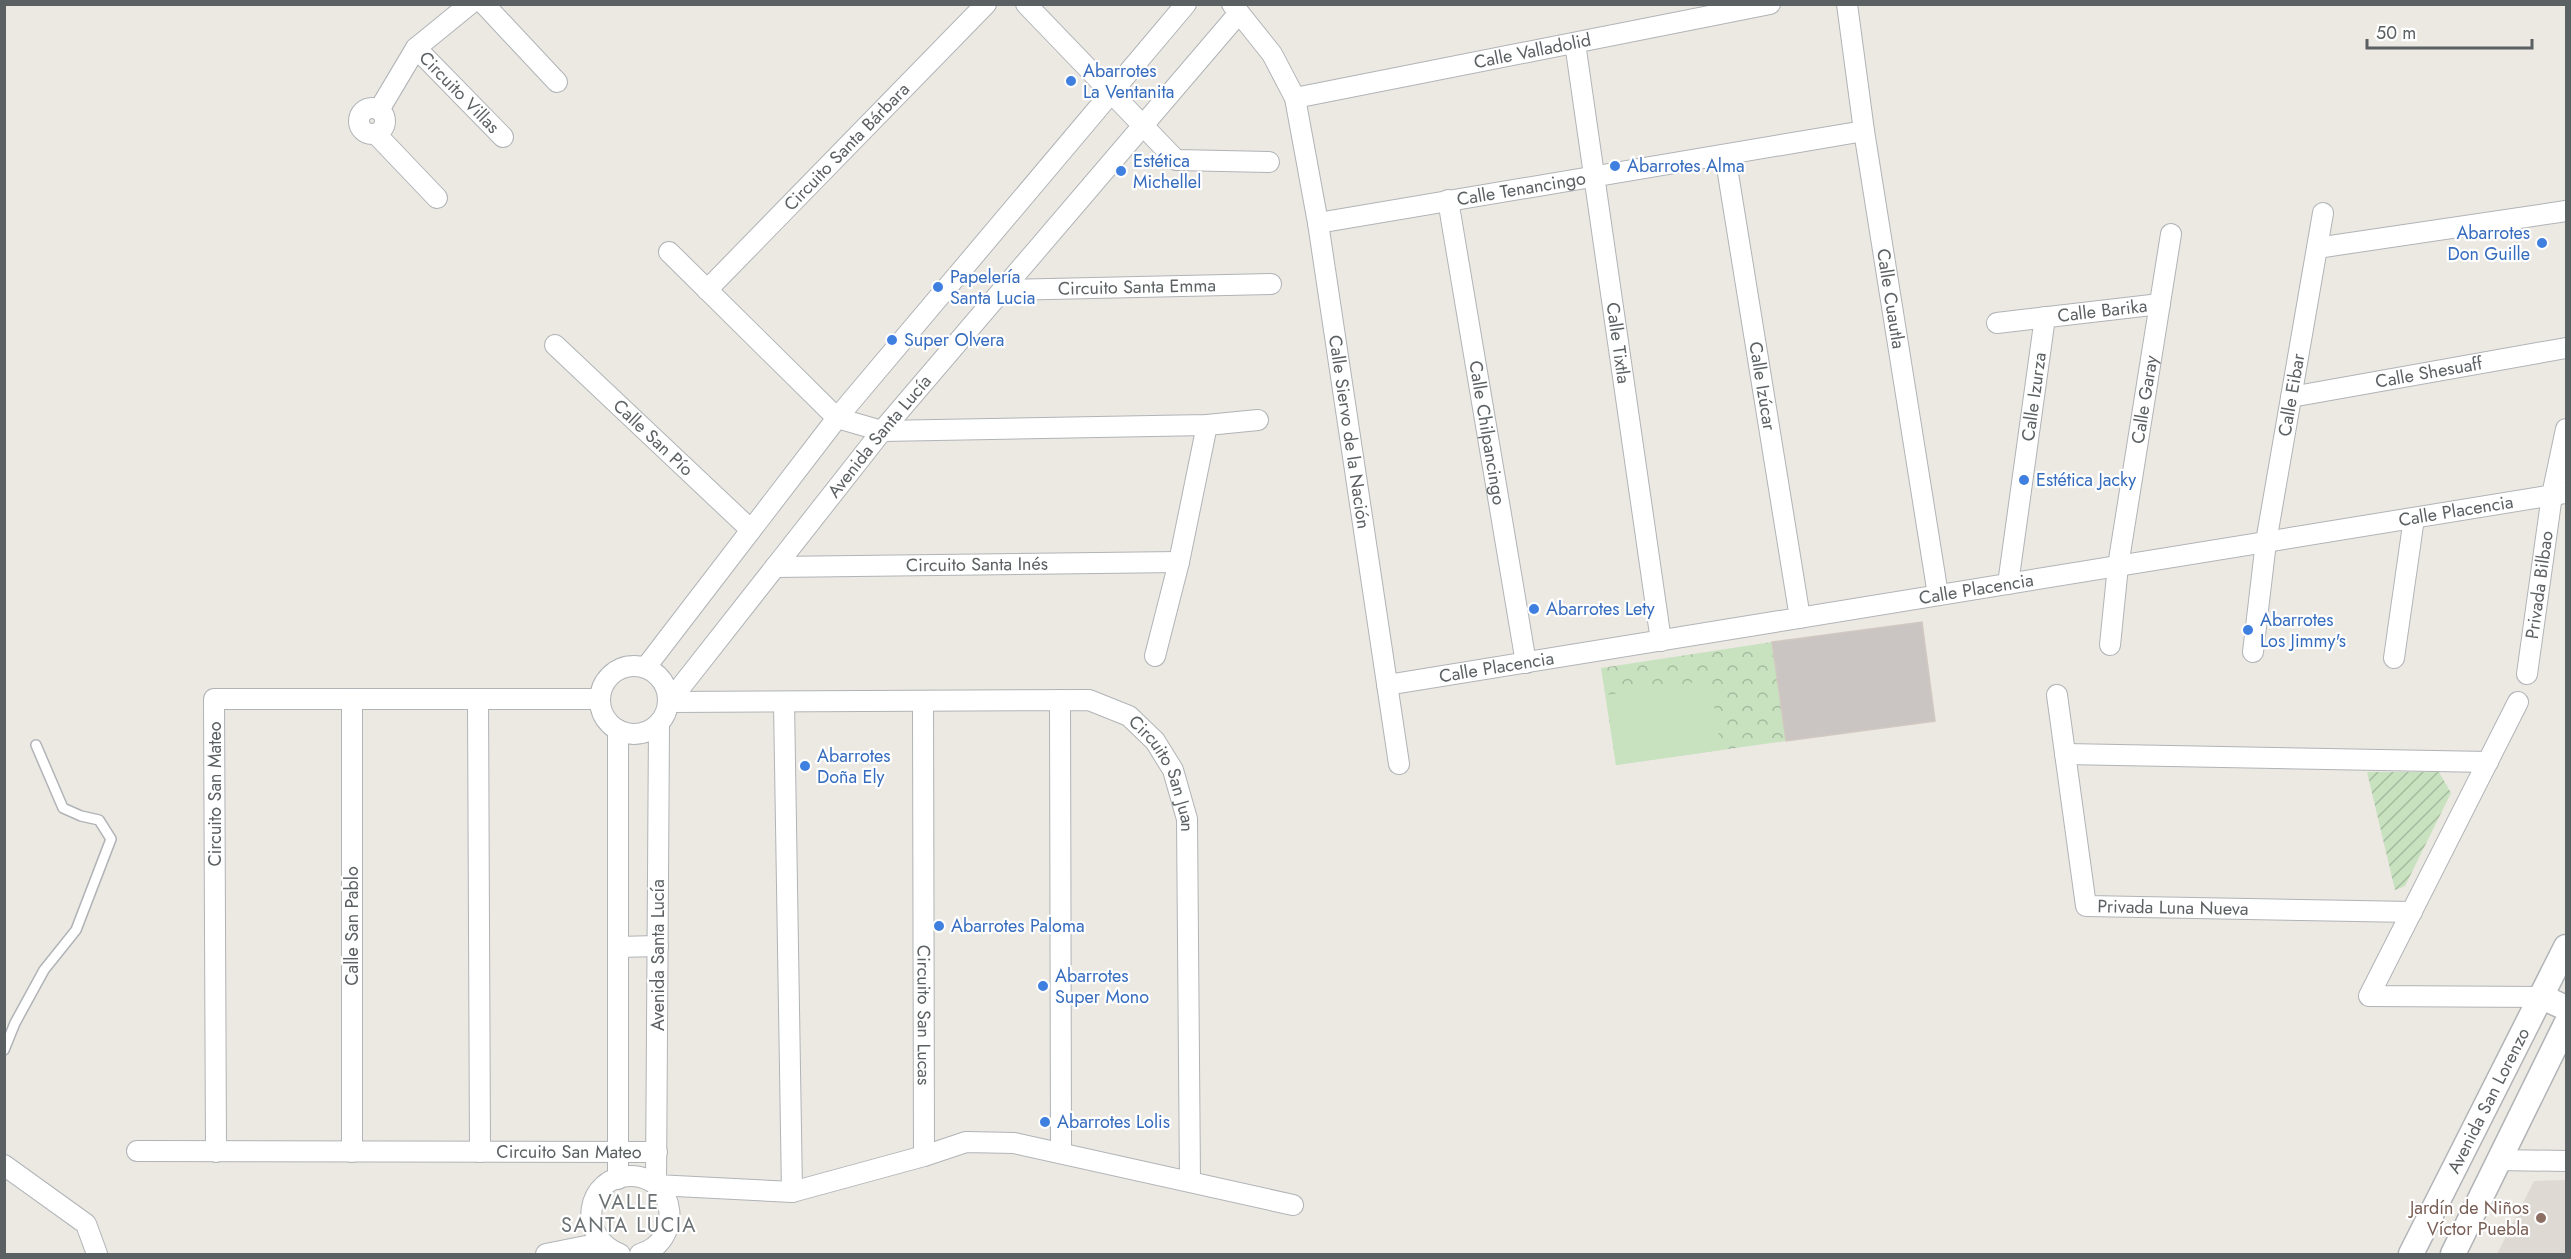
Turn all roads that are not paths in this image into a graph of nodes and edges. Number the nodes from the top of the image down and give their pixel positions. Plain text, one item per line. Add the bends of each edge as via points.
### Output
1 (470, 4) edge
2 (484, 4) edge
3 (986, 4) edge
4 (1026, 4) edge
5 (1186, 4) edge
6 (1770, 4) edge
7 (1846, 4) edge
8 (1235, 9) edge
9 (1575, 43) junction
10 (416, 48) junction
11 (557, 82) dead end
12 (1112, 93) junction
13 (1295, 98) junction
14 (1143, 126) junction
15 (1864, 131) junction
16 (503, 137) dead end
17 (1725, 154) junction
18 (1269, 162) dead end
19 (1593, 176) junction
20 (437, 198) dead end
21 (1448, 200) junction
22 (2566, 211) edge
23 (2324, 213) dead end
24 (1318, 223) junction
25 (2171, 234) dead end
26 (2317, 248) junction
27 (669, 252) dead end
28 (1271, 284) dead end
29 (707, 290) junction
30 (1002, 290) junction
31 (2160, 304) junction
32 (2045, 317) junction
33 (1998, 323) dead end
34 (555, 345) dead end
35 (2566, 348) edge
36 (2291, 397) junction
37 (837, 418) junction
38 (1258, 420) dead end
39 (1207, 425) junction
40 (2566, 429) edge
41 (882, 431) junction
42 (2559, 494) edge
43 (2414, 518) junction
44 (751, 530) junction
45 (2266, 542) junction
46 (1179, 562) junction
47 (2118, 566) junction
48 (775, 567) junction
49 (2008, 584) junction
50 (1938, 595) junction
51 (1800, 618) junction
52 (1661, 641) junction
53 (2110, 645) dead end
54 (2253, 652) dead end
55 (1155, 656) dead end
56 (2394, 658) dead end
57 (1526, 663) junction
58 (645, 667) junction
59 (2527, 674) dead end
60 (1387, 685) junction
61 (2057, 695) dead end
62 (352, 699) junction
63 (478, 699) junction
64 (599, 699) junction
65 (1060, 700) junction
66 (923, 701) junction
67 (669, 702) junction
68 (784, 702) junction
69 (2518, 702) dead end
70 (659, 724) junction
71 (618, 730) junction
72 (36, 745) dead end
73 (2066, 754) junction
74 (2488, 762) junction
75 (1399, 764) dead end
76 (2412, 912) junction
77 (618, 946) junction
78 (658, 946) junction
79 (2566, 947) edge
80 (2542, 997) junction
81 (2566, 1008) edge
82 (2566, 1024) edge
83 (4, 1050) edge
84 (2467, 1144) junction
85 (137, 1152) dead end
86 (216, 1152) junction
87 (352, 1152) junction
88 (480, 1152) junction
89 (657, 1152) junction
90 (619, 1153) junction
91 (1061, 1154) junction
92 (924, 1156) junction
93 (2499, 1160) junction
94 (2566, 1161) edge
95 (4, 1165) edge
96 (618, 1179) junction
97 (1190, 1181) junction
98 (656, 1185) junction
99 (792, 1192) junction
100 (1293, 1205) dead end
101 (601, 1243) junction
102 (97, 1254) edge
103 (546, 1254) edge
104 (620, 1254) edge
105 (645, 1254) edge
106 (2411, 1254) edge
107 (2453, 1254) edge

1 - 10 street, Circuito Villas
2 - 11 street
3 - 29 street, Circuito Santa Bárbara
4 - 12 street
5 - 12 street
6 - 9 street, Calle Valladolid
7 - 15 street, Calle Cuautla
8 - 13 street, Calle Siervo de la Nación via 1272,54
8 - 14 street, Avenida Santa Lucía
9 - 13 street, Calle Valladolid
9 - 19 street, Calle Tixtla
10 - 16 street, Circuito Villas
10 - 20 street, Circuito Villas via 379,111 364,111 358,120 366,133 376,134
12 - 14 street
12 - 37 street
13 - 24 street, Calle Siervo de la Nación
14 - 18 street via 1176,160
14 - 30 street, Avenida Santa Lucía
15 - 17 street, Calle Tenancingo
15 - 50 street, Calle Cuautla
17 - 19 street, Calle Tenancingo
17 - 51 street, Calle Izúcar
19 - 21 street, Calle Tenancingo
19 - 52 street, Calle Tixtla
21 - 24 street, Calle Tenancingo
21 - 57 street, Calle Chilpancingo
22 - 26 street
23 - 26 street, Calle Eibar
24 - 60 street, Calle Siervo de la Nación
25 - 31 street, Calle Garay
26 - 36 street, Calle Eibar
27 - 29 street
28 - 30 street, Circuito Santa Emma
29 - 37 street
30 - 41 street, Avenida Santa Lucía
31 - 32 street, Calle Barika
31 - 47 street, Calle Garay
32 - 33 street, Calle Barika
32 - 49 street, Calle Izurza
34 - 44 street, Calle San Pío
35 - 36 street, Calle Shesuaff
36 - 45 street, Calle Eibar
37 - 41 street
37 - 44 street
38 - 39 street
39 - 41 street
39 - 46 street
40 - 42 street, Privada Bilbao
41 - 48 street, Avenida Santa Lucía
42 - 43 street, Calle Placencia
42 - 59 street, Privada Bilbao
43 - 45 street, Calle Placencia
43 - 56 street
44 - 58 street
45 - 47 street, Calle Placencia
45 - 54 street, Calle Eibar
46 - 48 street, Circuito Santa Inés
46 - 55 street
47 - 49 street, Calle Placencia
47 - 53 street, Calle Garay
48 - 67 street, Avenida Santa Lucía
49 - 50 street, Calle Placencia
50 - 51 street, Calle Placencia
51 - 52 street, Calle Placencia
52 - 57 street, Calle Placencia
57 - 60 street, Calle Placencia
58 - 64 street via 629,666 614,671 603,683
58 - 67 street via 666,686
60 - 75 street, Calle Siervo de la Nación
61 - 73 street, Privada Luna Nueva
62 - 63 street, Circuito San Mateo
62 - 86 street, Circuito San Mateo via 214,699
62 - 87 street, Calle San Pablo
63 - 64 street, Circuito San Mateo
63 - 88 street, Circuito San Mateo
64 - 71 street via 604,717
65 - 66 street
65 - 91 street
65 - 97 street, Circuito San Juan via 1089,700 1129,716 1155,741 1173,770 1182,798 1186,819
66 - 68 street
66 - 92 street, Circuito San Lucas
67 - 68 street
67 - 70 street
68 - 99 street
69 - 74 street
70 - 71 street via 639,734
70 - 78 street, Avenida Santa Lucía
71 - 77 street
72 - 83 lane via 63,808 99,820 111,839 76,930 44,970
73 - 74 street
73 - 76 street, Privada Luna Nueva via 2086,906
74 - 76 street
76 - 80 street via 2369,996
77 - 78 street
77 - 90 street
78 - 89 street, Avenida Santa Lucía
79 - 80 street, Avenida San Lorenzo
80 - 81 street
80 - 84 street, Avenida San Lorenzo
82 - 93 street, Avenida San Lorenzo
84 - 93 street
84 - 106 street, Avenida San Lorenzo
85 - 86 street, Circuito San Mateo
86 - 87 street, Circuito San Mateo
87 - 88 street, Circuito San Mateo
88 - 90 street, Circuito San Mateo
89 - 90 street, Circuito San Mateo
89 - 98 street, Avenida Santa Lucía
90 - 96 street
91 - 92 street via 1014,1143 966,1142
91 - 97 street
92 - 99 street
93 - 94 street
93 - 107 street, Avenida San Lorenzo
95 - 102 street via 86,1224
96 - 98 street via 638,1178
96 - 101 street via 606,1185 592,1206 594,1232
97 - 100 street
98 - 99 street
98 - 105 street via 670,1208 670,1222 659,1245
101 - 103 street
101 - 104 street

